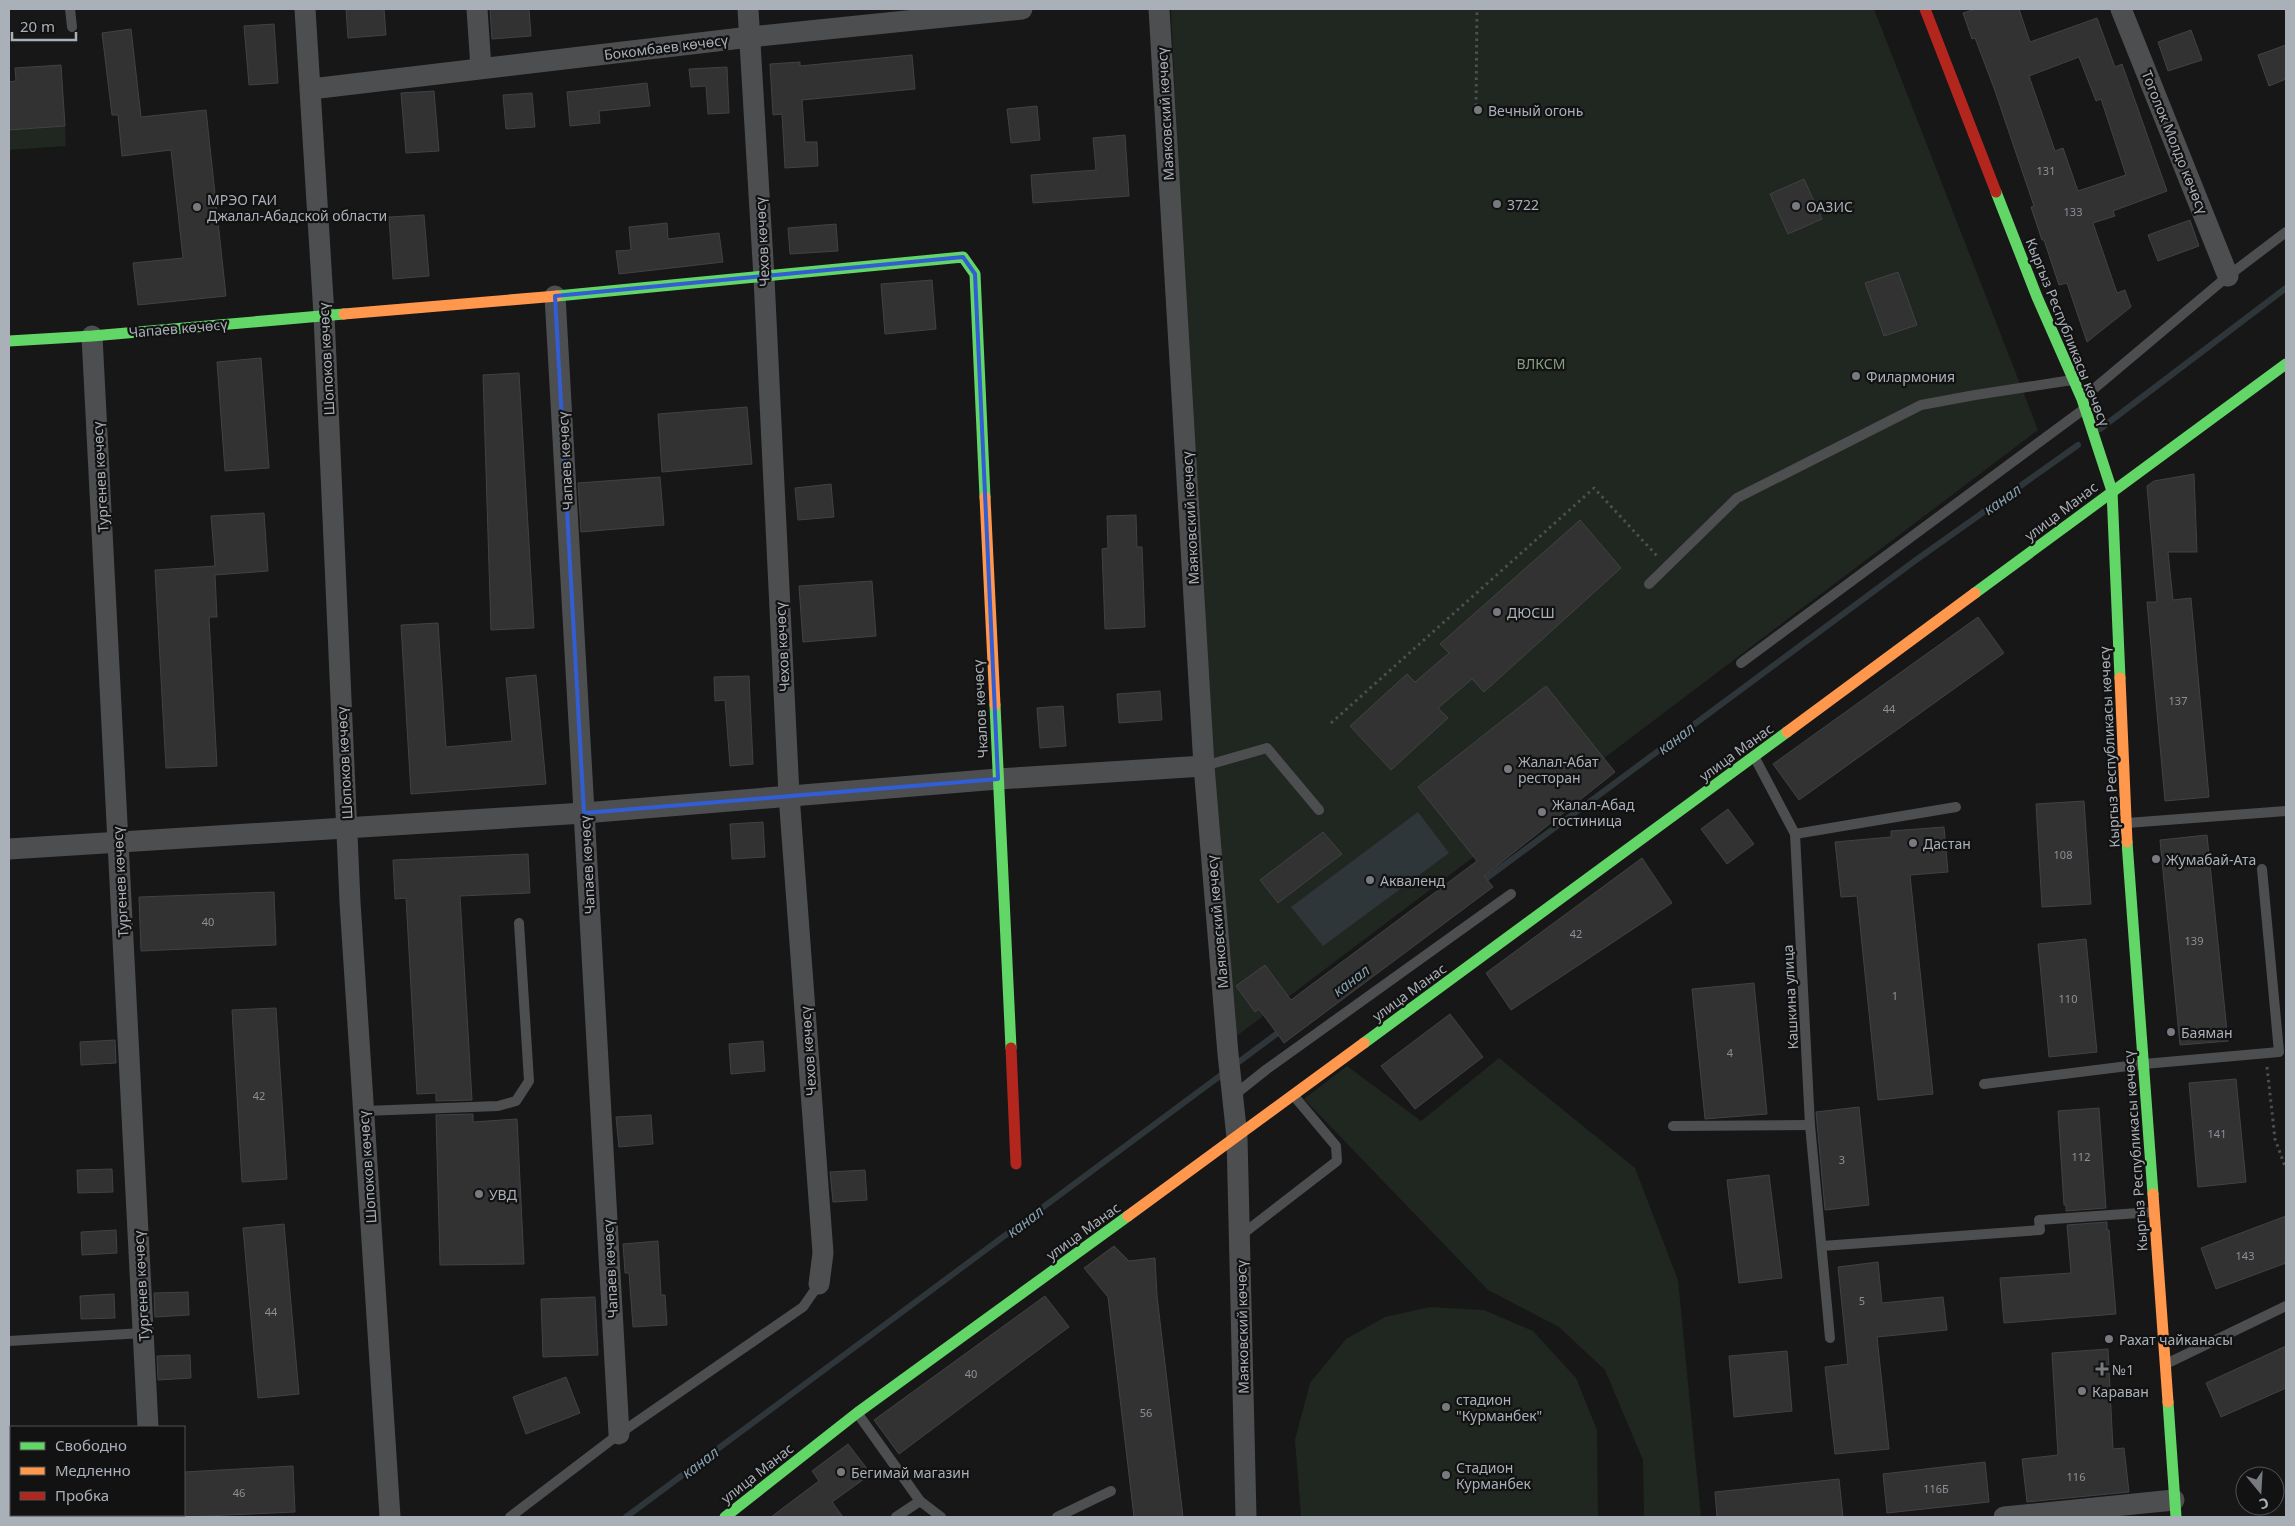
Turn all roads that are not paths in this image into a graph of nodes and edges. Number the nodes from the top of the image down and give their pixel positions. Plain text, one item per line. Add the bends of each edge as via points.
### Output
1 (70, 9) edge
2 (305, 9) edge
3 (477, 9) edge
4 (748, 9) edge
5 (1022, 9) edge
6 (1159, 9) edge
7 (1926, 9) edge
8 (2121, 9) edge
9 (72, 26) dead end
10 (750, 37) junction
11 (481, 68) junction
12 (311, 88) junction
13 (2286, 232) edge
14 (963, 257) joint
15 (2228, 276) junction
16 (764, 278) junction
17 (556, 296) junction
18 (324, 315) junction
19 (92, 336) junction
20 (9, 341) edge
21 (2286, 364) edge
22 (2073, 380) junction
23 (2083, 404) junction
24 (2112, 491) junction
25 (1649, 584) dead end
26 (1741, 664) dead end
27 (1754, 757) junction
28 (1204, 766) junction
29 (998, 779) junction
30 (789, 795) junction
31 (1956, 807) dead end
32 (1320, 810) dead end
33 (2286, 811) edge
34 (584, 813) junction
35 (2126, 823) junction
36 (347, 828) junction
37 (1795, 834) junction
38 (118, 843) junction
39 (9, 849) edge
40 (2262, 869) dead end
41 (1511, 894) dead end
42 (519, 923) dead end
43 (2144, 1064) junction
44 (1984, 1084) dead end
45 (1232, 1094) junction
46 (1294, 1095) junction
47 (364, 1111) junction
48 (1810, 1125) junction
49 (1674, 1126) dead end
50 (1237, 1137) junction
51 (1016, 1164) dead end
52 (2154, 1212) junction
53 (1240, 1236) junction
54 (1822, 1246) junction
55 (819, 1284) joint
56 (2286, 1306) edge
57 (143, 1333) junction
58 (1830, 1338) dead end
59 (9, 1341) edge
60 (2165, 1364) junction
61 (857, 1413) junction
62 (148, 1426) edge
63 (619, 1434) junction
64 (1111, 1491) dead end
65 (920, 1500) junction
66 (2175, 1508) edge
67 (390, 1517) edge
68 (510, 1517) edge
69 (725, 1517) edge
70 (896, 1517) edge
71 (941, 1517) edge
72 (1057, 1517) edge
73 (1246, 1517) edge
74 (2018, 1517) edge

1 - 9 lane
2 - 12 street, Шопоков көчөсү
3 - 11 street
4 - 10 street, Чехов көчөсү
5 - 10 street, Бокомбаев көчөсү
6 - 28 street, Маяковский көчөсү
7 - 22 street, Кыргыз Республикасы көчөсү via 2037,297
8 - 15 street, Тоголок Молдо көчөсү
10 - 11 street, Бокомбаев көчөсү
10 - 16 street, Чехов көчөсү
11 - 12 street, Бокомбаев көчөсү
12 - 18 street, Шопоков көчөсү
13 - 15 lane
14 - 16 street, Чапаев көчөсү
14 - 29 street, Чкалов көчөсү via 975,274
15 - 23 lane
16 - 17 street, Чапаев көчөсү
16 - 30 street, Чехов көчөсү
17 - 18 street, Чапаев көчөсү
17 - 34 street, Чапаев көчөсү
18 - 19 street, Чапаев көчөсү
18 - 36 street, Шопоков көчөсү
19 - 20 street, Чапаев көчөсү
19 - 38 street, Тургенев көчөсү
21 - 24 street, улица Манас
22 - 23 street, Кыргыз Республикасы көчөсү
22 - 25 lane via 1921,405 1737,498
23 - 24 street, Кыргыз Республикасы көчөсү
23 - 26 lane
24 - 27 street, улица Манас
24 - 35 street, Кыргыз Республикасы көчөсү
27 - 37 lane, Кашкина улица
27 - 46 street, улица Манас
28 - 29 street
28 - 32 lane via 1268,748
28 - 45 street, Маяковский көчөсү
29 - 30 street
29 - 51 street, Чкалов көчөсү
30 - 34 street
30 - 55 street, Чехов көчөсү via 823,1253
31 - 37 lane
33 - 35 lane
34 - 36 street
34 - 63 street, Чапаев көчөсү
35 - 43 street, Кыргыз Республикасы көчөсү
36 - 38 street
36 - 47 street, Шопоков көчөсү
37 - 48 lane, Кашкина улица
38 - 39 street
38 - 57 street, Тургенев көчөсү
40 - 43 lane via 2279,1052
41 - 45 lane
42 - 47 lane via 528,1082 516,1101 498,1106
43 - 44 lane
43 - 52 street, Кыргыз Республикасы көчөсү
45 - 50 street, Маяковский көчөсү
46 - 50 street, улица Манас
46 - 53 lane via 1336,1146 1337,1162
47 - 67 street, Шопоков көчөсү
48 - 49 lane
48 - 54 lane, Кашкина улица
50 - 53 street, Маяковский көчөсү
50 - 61 street, улица Манас
52 - 54 lane via 2039,1220 2040,1230
52 - 60 street, Кыргыз Республикасы көчөсү
53 - 73 street, Маяковский көчөсү
54 - 58 lane, Кашкина улица
55 - 63 lane via 803,1307
56 - 60 lane
57 - 59 lane
57 - 62 street, Тургенев көчөсү
60 - 66 street, Кыргыз Республикасы көчөсү
61 - 65 lane
61 - 69 street, улица Манас
63 - 68 lane
64 - 72 lane
65 - 70 lane
65 - 71 lane
66 - 74 street

